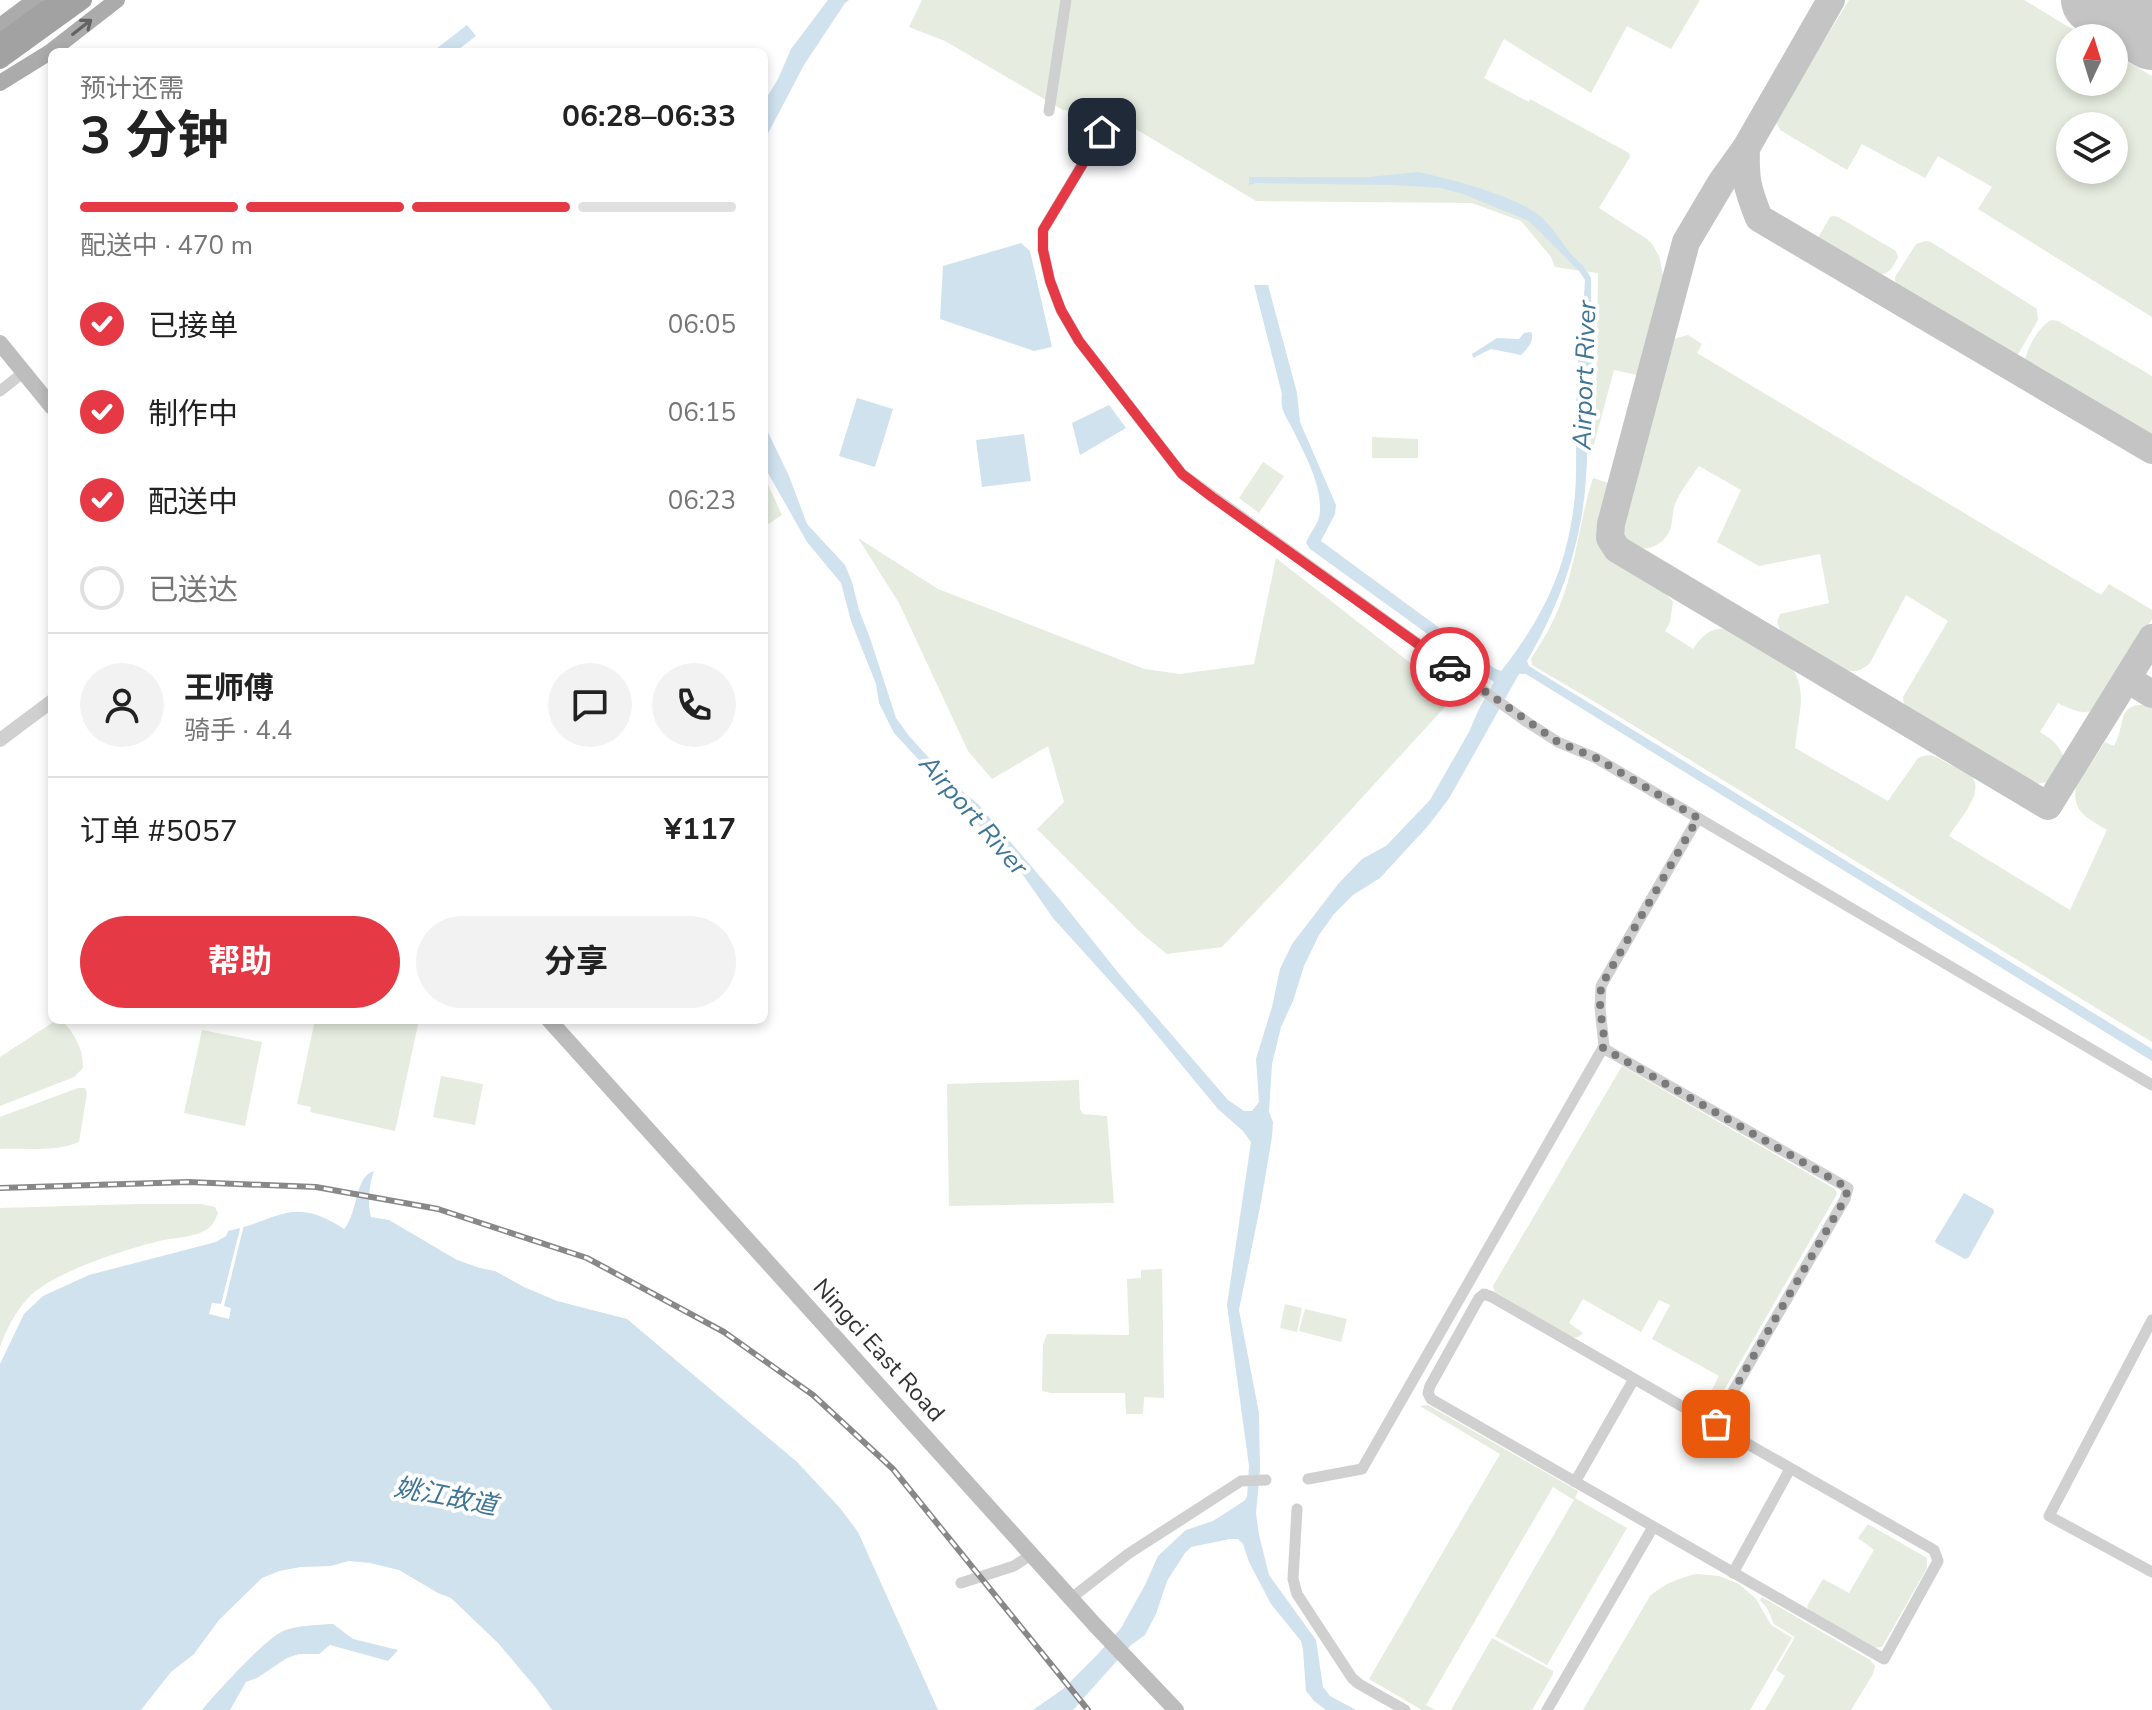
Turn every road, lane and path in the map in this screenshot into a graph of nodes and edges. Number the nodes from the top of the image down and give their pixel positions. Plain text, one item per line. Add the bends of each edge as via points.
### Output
1 (35, 0) edge
2 (59, 0) edge
3 (83, 0) edge
4 (117, 0) edge
5 (1066, 0) edge
6 (0, 26) edge
7 (0, 43) edge
8 (55, 48) edge
9 (48, 53) edge
10 (0, 60) edge
11 (0, 83) edge
12 (1049, 111) dead end
13 (1104, 128) dead end
14 (0, 343) edge
15 (24, 372) junction
16 (0, 391) edge
17 (48, 402) edge
18 (48, 704) edge
19 (0, 740) edge
20 (1698, 818) junction
21 (553, 1024) edge
22 (1603, 1048) junction
23 (2152, 1085) edge
24 (2152, 1320) edge
25 (1634, 1379) junction
26 (1717, 1419) junction
27 (1790, 1469) junction
28 (1308, 1479) dead end
29 (1266, 1480) dead end
30 (1575, 1482) junction
31 (1297, 1509) dead end
32 (1653, 1527) junction
33 (1031, 1555) junction
34 (2152, 1572) edge
35 (1733, 1573) junction
36 (961, 1583) dead end
37 (1070, 1599) junction
38 (1176, 1710) edge
39 (1405, 1710) edge
40 (1547, 1710) edge

1 - 6 main road
2 - 7 highway
3 - 10 highway
8 -> 4 main road
5 - 12 street
11 -> 9 main road
13 - 20 street via 1043,230 1043,250 1061,310 1079,341 1182,474 1527,722
14 - 15 main road
15 - 16 street
15 - 17 main road
18 - 19 street
20 - 22 street via 1601,986
20 - 23 street
21 - 33 main road, Ningci East Road
22 - 26 street via 1848,1188
22 - 28 street via 1362,1469
24 - 34 street via 2049,1516
25 - 26 street via 1704,1419
25 - 30 street
25 - 30 street via 1492,1297 1479,1298 1430,1386 1431,1399
26 - 27 street via 1718,1427
27 - 35 street
27 - 35 street via 1934,1550 1938,1561 1884,1659
29 - 37 street via 1241,1481 1128,1554
30 - 32 street
31 - 39 street via 1297,1594 1352,1678
32 - 35 street
32 - 40 street
33 - 36 street
33 - 37 main road, Ningci East Road
37 - 38 main road, Ningci East Road

